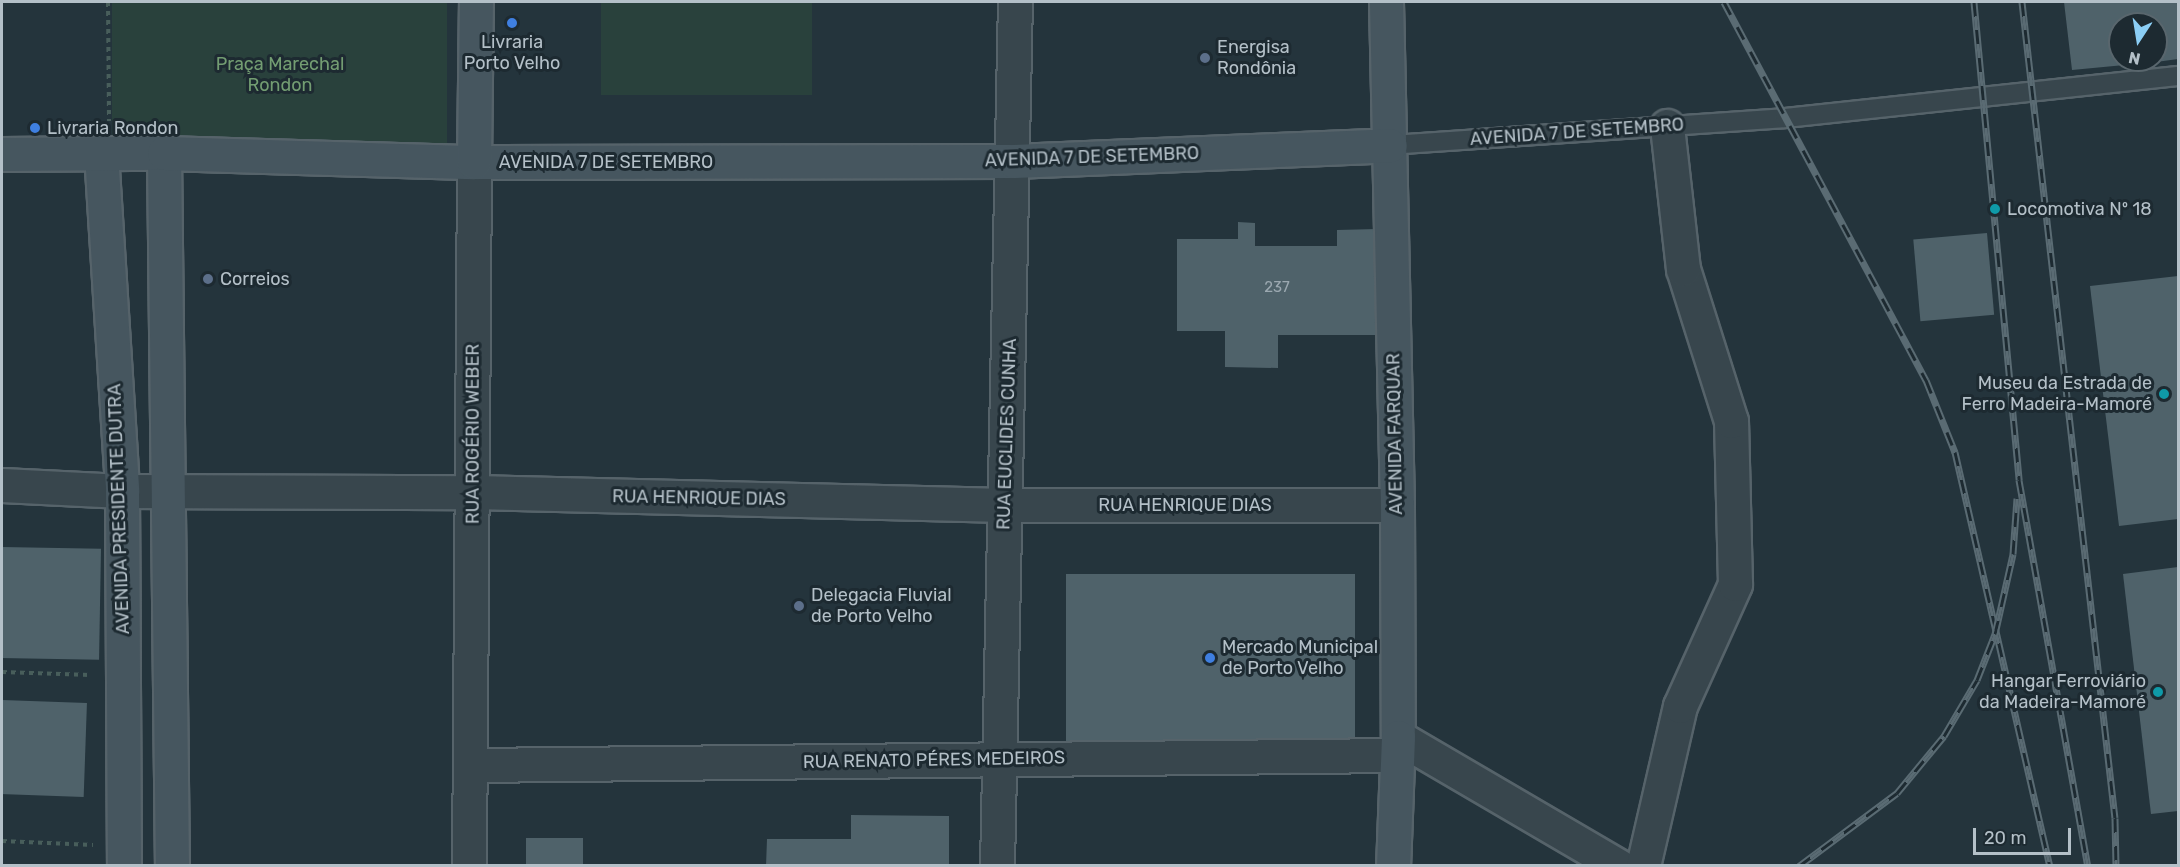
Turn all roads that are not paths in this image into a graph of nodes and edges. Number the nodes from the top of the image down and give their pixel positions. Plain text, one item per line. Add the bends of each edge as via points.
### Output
1 (476, 2) edge
2 (1015, 2) edge
3 (1386, 2) edge
4 (2178, 76) edge
5 (1666, 126) junction
6 (1390, 145) junction
7 (105, 153) junction
8 (164, 153) junction
9 (2, 154) edge
10 (1014, 160) junction
11 (474, 162) junction
12 (2, 485) edge
13 (122, 491) junction
14 (166, 491) junction
15 (472, 492) junction
16 (1005, 505) junction
17 (1396, 505) junction
18 (1397, 746) junction
19 (997, 759) junction
20 (472, 765) junction
21 (124, 856) edge
22 (172, 866) edge
23 (469, 866) edge
24 (997, 866) edge
25 (1393, 866) edge
26 (1619, 866) edge
27 (1643, 866) edge

1 - 11 street, RUA ROGÉRIO WEBER
2 - 10 street, RUA EUCLIDES CUNHA
3 - 6 street, AVENIDA FARQUAR
4 - 5 lane, AVENIDA 7 DE SETEMBRO
5 - 6 lane, AVENIDA 7 DE SETEMBRO
5 - 27 street via 1683,269 1731,421 1735,584 1680,706
6 - 10 street, AVENIDA 7 DE SETEMBRO
6 - 17 street, AVENIDA FARQUAR
7 - 8 street, AVENIDA 7 DE SETEMBRO
7 - 9 street, AVENIDA 7 DE SETEMBRO
7 - 13 street, AVENIDA PRESIDENTE DUTRA
8 - 11 street, AVENIDA 7 DE SETEMBRO
8 - 14 street
10 - 11 street, AVENIDA 7 DE SETEMBRO
10 - 16 street, RUA EUCLIDES CUNHA
11 - 15 street, RUA ROGÉRIO WEBER
12 - 13 street, RUA HENRIQUE DIAS
13 - 14 street, RUA HENRIQUE DIAS
13 - 21 street, AVENIDA PRESIDENTE DUTRA
14 - 15 street, RUA HENRIQUE DIAS
14 - 22 street
15 - 16 street, RUA HENRIQUE DIAS
15 - 20 street, RUA ROGÉRIO WEBER
16 - 17 street, RUA HENRIQUE DIAS
16 - 19 street, RUA EUCLIDES CUNHA
17 - 18 street, AVENIDA FARQUAR
18 - 19 street, RUA RENATO PÉRES MEDEIROS
18 - 25 street, AVENIDA FARQUAR
18 - 26 street
19 - 20 street, RUA RENATO PÉRES MEDEIROS
19 - 24 street, RUA EUCLIDES CUNHA
20 - 23 street, RUA ROGÉRIO WEBER

